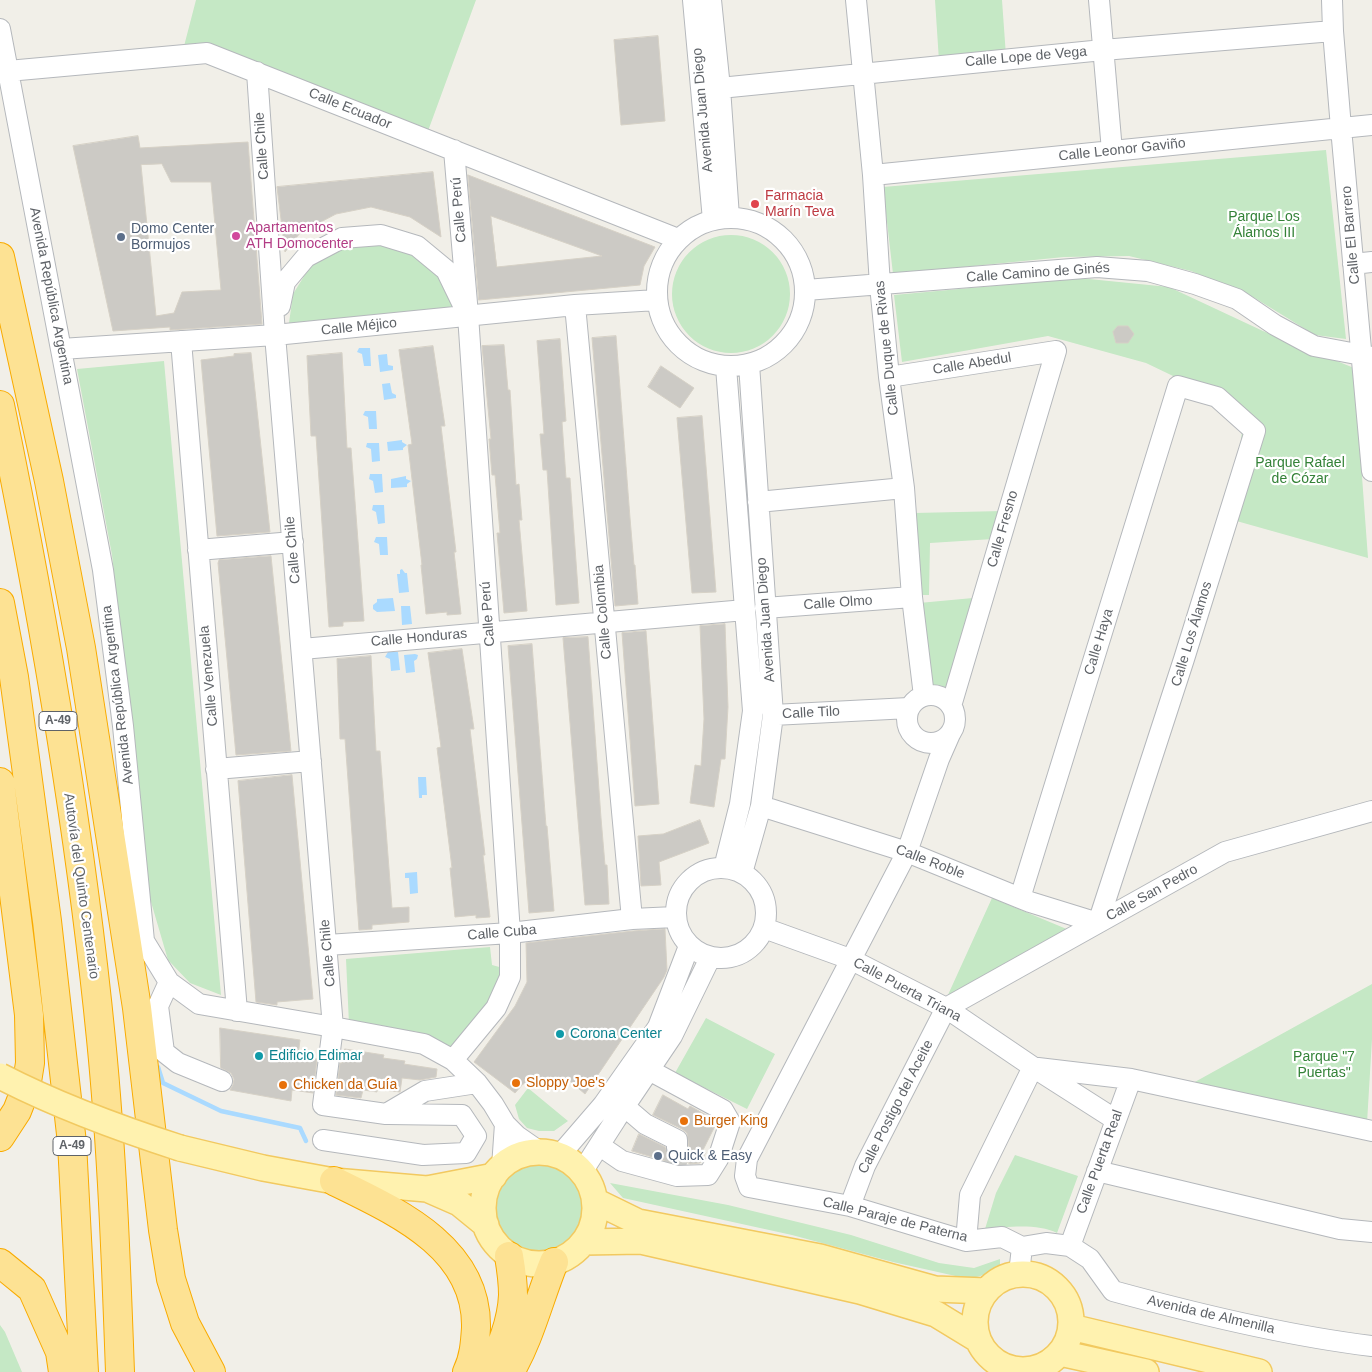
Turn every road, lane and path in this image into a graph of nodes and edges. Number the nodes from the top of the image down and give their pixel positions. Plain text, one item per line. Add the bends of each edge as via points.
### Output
1 (693, 0) edge
2 (711, 0) edge
3 (856, 0) edge
4 (1099, 0) edge
5 (1332, 0) edge
6 (0, 30) edge
7 (1333, 31) junction
8 (1103, 50) junction
9 (8, 71) junction
10 (257, 72) junction
11 (863, 73) junction
12 (720, 88) junction
13 (1372, 125) edge
14 (1341, 128) junction
15 (454, 150) junction
16 (1112, 151) junction
17 (873, 175) junction
18 (721, 218) junction
19 (678, 239) junction
20 (0, 257) edge
21 (1362, 264) edge
22 (880, 285) junction
23 (806, 290) junction
24 (657, 300) junction
25 (575, 305) junction
26 (468, 315) junction
27 (275, 335) junction
28 (180, 341) junction
29 (61, 349) junction
30 (1056, 352) joint
31 (1367, 357) edge
32 (749, 364) junction
33 (726, 367) junction
34 (889, 377) junction
35 (1178, 386) joint
36 (0, 405) edge
37 (1372, 471) edge
38 (904, 488) junction
39 (758, 502) junction
40 (293, 542) junction
41 (198, 550) junction
42 (912, 597) junction
43 (0, 603) edge
44 (765, 608) junction
45 (745, 610) junction
46 (604, 622) junction
47 (489, 632) junction
48 (302, 648) junction
49 (917, 702) junction
50 (951, 706) junction
51 (849, 711) junction
52 (773, 715) junction
53 (908, 728) junction
54 (950, 734) junction
55 (311, 761) junction
56 (216, 769) junction
57 (0, 782) edge
58 (761, 806) junction
59 (1372, 811) edge
60 (907, 852) junction
61 (733, 870) junction
62 (1020, 898) junction
63 (675, 917) junction
64 (632, 919) junction
65 (1098, 923) junction
66 (764, 928) junction
67 (510, 933) junction
68 (327, 945) junction
69 (689, 946) junction
70 (710, 958) junction
71 (850, 959) junction
72 (169, 982) junction
73 (946, 1008) junction
74 (237, 1011) junction
75 (333, 1027) junction
76 (453, 1060) junction
77 (1033, 1067) junction
78 (649, 1070) junction
79 (0, 1076) edge
80 (1131, 1079) junction
81 (222, 1081) dead end
82 (478, 1083) junction
83 (624, 1106) junction
84 (386, 1114) junction
85 (1116, 1120) junction
86 (505, 1124) junction
87 (1372, 1130) edge
88 (0, 1137) edge
89 (323, 1140) dead end
90 (677, 1148) dead end
91 (606, 1150) dead end
92 (550, 1154) junction
93 (498, 1171) junction
94 (1097, 1171) junction
95 (582, 1172) junction
96 (334, 1181) junction
97 (427, 1189) junction
98 (595, 1201) junction
99 (850, 1206) junction
100 (486, 1225) junction
101 (1372, 1232) edge
102 (966, 1241) junction
103 (584, 1242) junction
104 (1022, 1246) junction
105 (1070, 1246) junction
106 (510, 1256) junction
107 (554, 1262) junction
108 (0, 1263) edge
109 (1019, 1274) junction
110 (986, 1291) junction
111 (1071, 1327) junction
112 (978, 1339) junction
113 (1372, 1346) edge
114 (1060, 1354) junction
115 (1005, 1370) edge
116 (1031, 1371) edge
117 (63, 1372) edge
118 (84, 1372) edge
119 (120, 1372) edge
120 (211, 1372) edge
121 (467, 1372) edge
122 (488, 1372) edge
123 (510, 1372) edge
124 (1146, 1372) edge
125 (1259, 1372) edge

1 - 18 street, Avenida Juan Diego
2 - 12 street, Avenida Juan Diego
3 - 11 street, Calle Duque de Rivas
4 - 8 street
5 - 7 street, Calle El Barrero
6 - 9 street, Avenida República Argentina
7 - 8 street, Calle Lope de Vega
7 - 14 street, Calle El Barrero
8 - 11 street, Calle Lope de Vega
8 - 16 street
9 - 10 street, Calle Ecuador via 207,53
9 - 29 street, Avenida República Argentina
10 - 15 street, Calle Ecuador
10 - 27 street, Calle Chile
11 - 12 street, Calle Lope de Vega
11 - 17 street, Calle Duque de Rivas
12 - 18 street, Avenida Juan Diego
13 - 14 street, Calle Leonor Gaviño
14 - 16 street, Calle Leonor Gaviño
14 - 21 street, Calle El Barrero
15 - 19 street, Calle Ecuador
15 - 26 street, Calle Perú
16 - 17 street, Calle Leonor Gaviño
17 - 22 street, Calle Duque de Rivas
18 - 19 street via 703,222
18 - 23 street via 741,217 772,229 792,247 804,271
19 - 24 street via 668,252 658,276
20 - 120 highway via 49,480 81,648 137,1008 171,1279 185,1323
21 - 31 street, Calle El Barrero
22 - 23 street, Calle Camino de Ginés
22 - 31 street, Calle Camino de Ginés via 1097,267 1148,271 1237,300 1314,346
22 - 34 street, Calle Duque de Rivas
23 - 32 street via 802,316 785,344 764,359
24 - 25 street, Calle Méjico
24 - 33 street via 671,336 680,346 702,362
25 - 26 street, Calle Méjico
25 - 46 street, Calle Colombia
26 - 27 street, Calle Méjico
26 - 27 street via 446,270 417,246 381,235 342,238 306,257 285,282
26 - 47 street, Calle Perú
27 - 28 street, Calle Méjico
27 - 40 street, Calle Chile
28 - 29 street, Calle Méjico
28 - 41 street, Calle Venezuela
29 - 72 street, Avenida República Argentina via 103,570 123,726 144,941
30 - 34 street, Calle Abedul
30 - 50 street, Calle Fresno
31 - 37 street, Calle El Barrero
32 - 33 street
32 - 39 street, Avenida Juan Diego
33 - 45 street, Avenida Juan Diego
34 - 38 street, Calle Duque de Rivas
35 - 62 street, Calle Haya
35 - 65 street, Calle Los Álamos via 1217,397 1255,431
36 - 119 highway, Autovía del Quinto Centenario / A-49 via 41,613 87,921 101,1039 115,1222
38 - 39 street
38 - 42 street, Calle Duque de Rivas
39 - 44 street, Avenida Juan Diego
40 - 41 street
40 - 48 street, Calle Chile
41 - 56 street, Calle Venezuela
42 - 44 street, Calle Olmo
42 - 49 street, Calle Duque de Rivas
43 - 118 highway, A-49 via 14,677 46,911 72,1143
44 - 52 street, Avenida Juan Diego
45 - 46 street, Calle Honduras
45 - 61 street, Avenida Juan Diego via 753,711
46 - 47 street, Calle Honduras
46 - 64 street, Calle Colombia
47 - 48 street, Calle Honduras
47 - 67 street, Calle Perú
48 - 55 street, Calle Chile
49 - 50 street via 932,695
49 - 51 street, Calle Tilo
49 - 53 street via 907,715
50 - 54 street via 955,720
51 - 52 street, Calle Tilo
51 - 53 street, Calle Tilo
52 - 58 street, Avenida Juan Diego
53 - 54 street via 924,742 938,742
54 - 60 street
55 - 56 street
55 - 68 street, Calle Chile
56 - 74 street, Calle Venezuela
57 - 88 highway via 29,1015 30,1063 26,1088
58 - 60 street, Calle Roble
58 - 61 street, Avenida Juan Diego
59 - 65 street, Calle San Pedro via 1225,852
60 - 62 street, Calle Roble
60 - 71 street
61 - 63 street via 705,871 691,879 680,894
61 - 66 street via 752,880 762,894 766,912
62 - 65 street, Calle Roble
63 - 64 street, Calle Cuba
63 - 69 street via 680,934
64 - 67 street, Calle Cuba
65 - 73 street, Calle San Pedro
66 - 70 street via 746,951 733,957
66 - 71 street, Calle Puerta Triana
67 - 68 street, Calle Cuba
67 - 76 street, Calle Perú via 510,978 496,1008
68 - 75 street, Calle Chile
69 - 70 street
69 - 92 street via 658,1027 604,1105
70 - 78 street via 672,1036
71 - 73 street, Calle Puerta Triana
71 - 99 street, Calle Paraje de Paterna via 747,1159 745,1176 749,1187
72 - 74 street, Avenida República Argentina via 199,1004
72 - 81 street via 158,1006 164,1052 178,1063
73 - 77 street, Calle Puerta Triana
73 - 99 street, Calle Postigo del Aceite via 865,1166
74 - 75 street, Avenida República Argentina
75 - 76 street, Avenida República Argentina via 424,1044
75 - 84 street, Calle Chile via 323,1105
76 - 82 street, Avenida República Argentina
77 - 80 street
77 - 85 street, Calle Puerta Triana
77 - 102 street via 970,1195
78 - 83 street
78 - 91 street via 723,1110 730,1122 718,1159 708,1175 676,1176 622,1160
79 - 96 main road, bridge via 39,1096 128,1132 263,1168
80 - 85 street, Calle Puerta Real
80 - 87 street
82 - 84 street via 425,1091
82 - 86 street, Avenida República Argentina
83 - 90 street via 645,1124 677,1140
83 - 95 street
84 - 89 street via 462,1115 476,1136 466,1153 423,1155
85 - 94 street, Calle Puerta Real
86 - 92 street, Avenida República Argentina via 517,1136
86 - 93 street
92 - 93 main road via 526,1154
92 - 95 main road via 572,1162
93 - 97 main road
93 - 100 main road via 486,1191
94 - 101 street via 1340,1229
94 - 105 street, Calle Puerta Real
95 - 98 main road
96 - 97 main road
96 - 121 highway via 406,1218 438,1242 455,1263 471,1288 476,1318 475,1348
97 - 100 main road via 459,1204
98 - 103 main road via 593,1222
98 - 110 main road via 638,1222 820,1257 935,1289
99 - 102 street, Calle Paraje de Paterna
100 - 106 main road via 491,1237
102 - 104 street, Calle Paraje de Paterna via 1002,1237
103 - 107 main road via 567,1257
103 - 112 main road via 641,1241 860,1291 936,1314
104 - 105 street, Calle Paraje de Paterna via 1046,1243
104 - 109 street
105 - 113 street, Avenida de Almenilla via 1090,1259 1114,1291 1259,1326
106 - 107 main road via 523,1262
106 - 122 highway via 513,1295 500,1349
107 - 123 highway via 522,1352
108 - 117 highway via 32,1289 60,1352
109 - 110 main road via 1002,1278
109 - 111 main road via 1032,1274 1049,1281 1061,1292 1070,1311
110 - 112 main road via 977,1307
111 - 114 main road
111 - 125 main road
112 - 115 main road via 987,1355
114 - 116 main road
114 - 124 main road
115 - 116 main road

